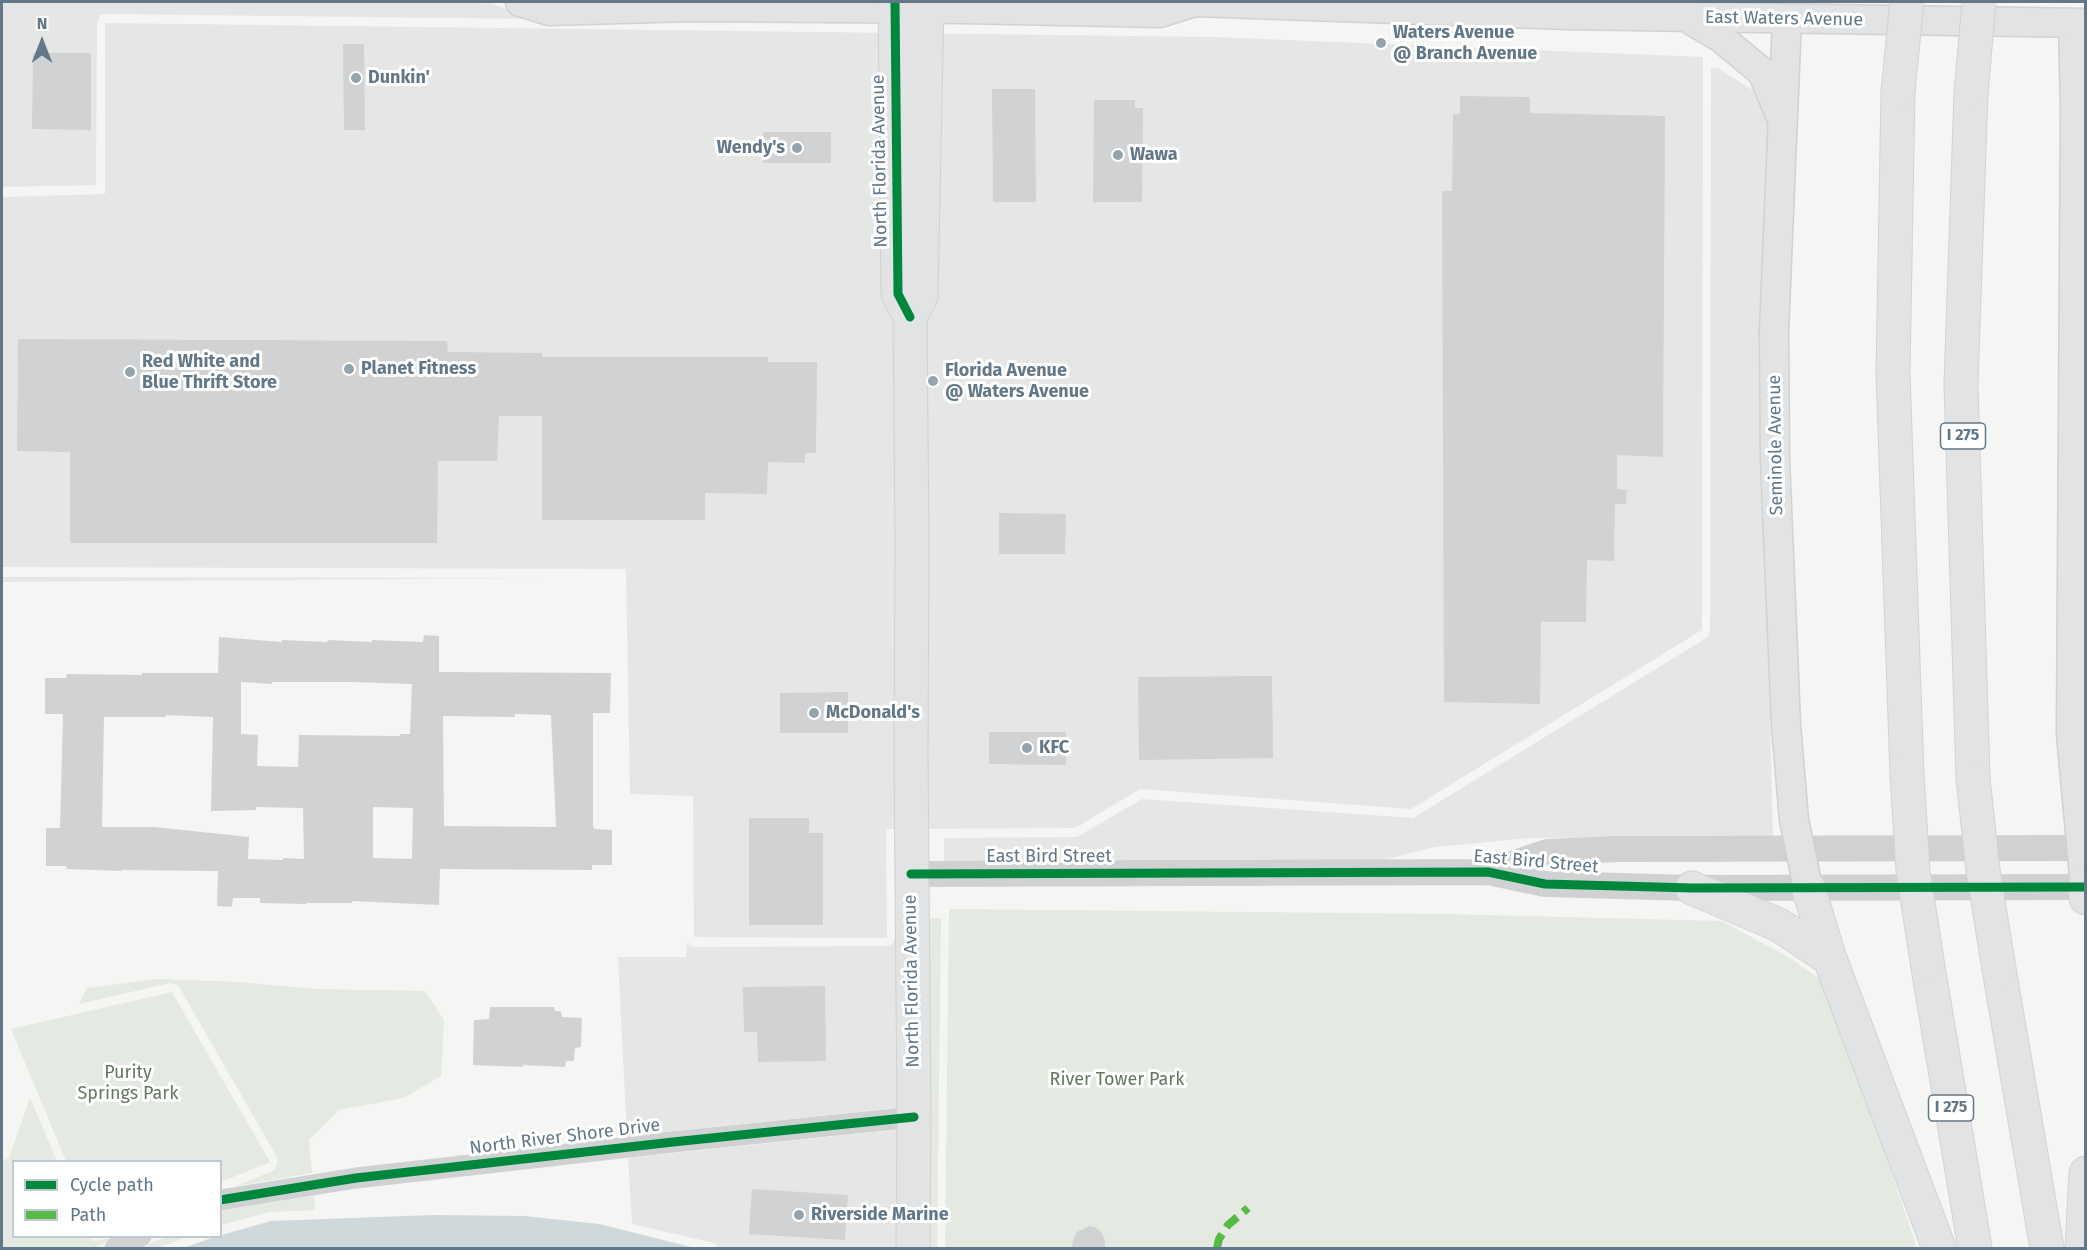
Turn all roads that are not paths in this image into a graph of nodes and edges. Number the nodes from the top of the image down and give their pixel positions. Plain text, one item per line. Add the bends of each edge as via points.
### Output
1 (520, 2) edge
2 (1194, 2) edge
3 (1907, 2) edge
4 (1979, 2) edge
5 (1352, 4) edge
6 (911, 5) edge
7 (1568, 8) edge
8 (1787, 10) edge
9 (1685, 17) junction
10 (2079, 23) edge
11 (2080, 98) edge
12 (1784, 126) junction
13 (1798, 848) junction
14 (2083, 848) edge
15 (1488, 872) junction
16 (911, 874) junction
17 (1808, 887) junction
18 (1692, 888) junction
19 (2085, 891) edge
20 (1830, 959) junction
21 (914, 1117) junction
22 (2085, 1173) edge
23 (222, 1200) edge
24 (137, 1238) edge
25 (115, 1248) edge
26 (913, 1248) edge
27 (1940, 1248) edge
28 (1974, 1248) edge
29 (2047, 1248) edge
30 (2082, 1248) edge

1 - 6 main road, East Waters Avenue via 549,11
2 - 5 main road, East Waters Avenue
2 - 6 main road, East Waters Avenue via 1160,13
3 - 28 main road, I 275, bridge via 1898,90 1893,373 1906,775 1913,871
4 - 29 main road, I 275, bridge via 1971,93 1961,384 1973,778 1983,870
5 - 7 main road, East Waters Avenue
6 - 16 main road, North Florida Avenue via 898,294 910,317
7 - 9 main road, East Waters Avenue
8 - 9 main road, East Waters Avenue
8 - 10 main road, East Waters Avenue
8 - 12 main road, Seminole Avenue
9 - 12 main road via 1721,38 1762,72
10 - 11 main road
11 - 14 main road via 2071,734
12 - 13 main road, Seminole Avenue via 1774,331 1775,459 1786,725
13 - 14 street, East Bird Street
13 - 15 street, East Bird Street via 1547,852
13 - 17 main road, Seminole Avenue
14 - 19 main road
15 - 16 street, East Bird Street
15 - 18 street, East Bird Street via 1545,884
16 - 21 main road, North Florida Avenue
17 - 18 street, East Bird Street
17 - 19 street, East Bird Street
17 - 20 main road
18 - 20 main road via 1779,925
20 - 27 main road
21 - 23 street, North River Shore Drive via 356,1178
21 - 26 main road, North Florida Avenue
22 - 30 main road
24 - 25 street

